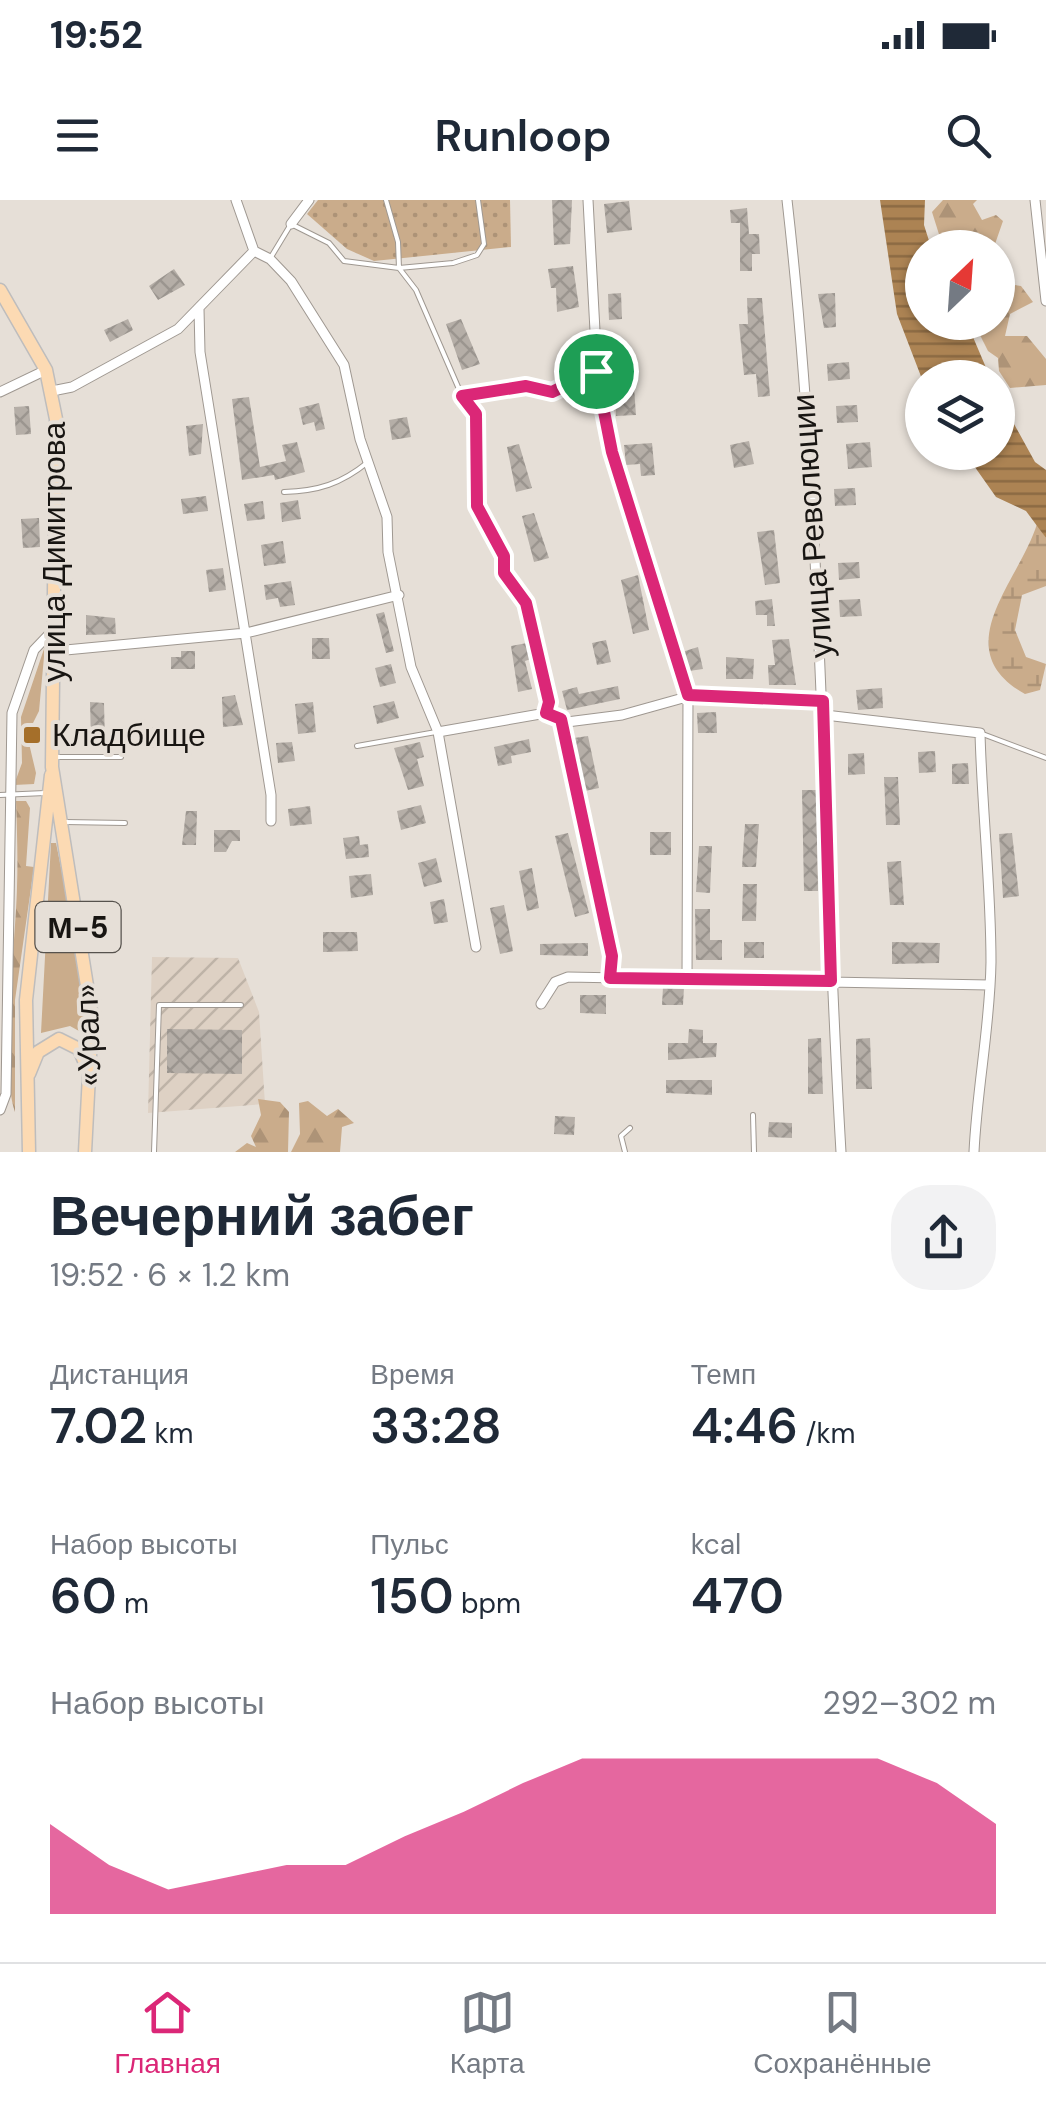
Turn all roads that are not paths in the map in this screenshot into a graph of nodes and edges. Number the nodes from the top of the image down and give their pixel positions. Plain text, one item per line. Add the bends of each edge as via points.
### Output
1 (236, 200) edge
2 (310, 200) edge
3 (386, 200) edge
4 (478, 200) edge
5 (588, 200) edge
6 (787, 200) edge
7 (1034, 200) edge
8 (292, 224) junction
9 (1044, 239) edge
10 (254, 251) junction
11 (270, 259) junction
12 (398, 268) junction
13 (0, 290) edge
14 (1046, 301) edge
15 (198, 309) junction
16 (46, 370) junction
17 (596, 371) junction
18 (0, 392) edge
19 (52, 392) junction
20 (462, 396) junction
21 (368, 462) junction
22 (284, 492) dead end
23 (477, 506) joint
24 (400, 596) junction
25 (55, 628) junction
26 (246, 633) junction
27 (54, 651) junction
28 (688, 695) junction
29 (823, 701) junction
30 (546, 713) junction
31 (825, 715) junction
32 (561, 719) junction
33 (438, 732) junction
34 (980, 733) junction
35 (357, 746) dead end
36 (121, 757) dead end
37 (1046, 758) edge
38 (52, 762) junction
39 (13, 794) junction
40 (46, 794) junction
41 (0, 795) edge
42 (270, 821) dead end
43 (58, 823) junction
44 (125, 823) dead end
45 (476, 947) dead end
46 (610, 978) junction
47 (687, 980) junction
48 (831, 981) junction
49 (989, 986) junction
50 (541, 1004) dead end
51 (241, 1005) dead end
52 (26, 1081) junction
53 (92, 1087) junction
54 (0, 1110) edge
55 (753, 1116) dead end
56 (630, 1128) dead end
57 (29, 1152) edge
58 (85, 1152) edge
59 (154, 1152) edge
60 (625, 1152) edge
61 (754, 1152) edge
62 (841, 1152) edge
63 (974, 1152) edge

1 - 10 street
2 - 8 street
3 - 12 lane
4 - 12 lane via 484,244 477,255
5 - 17 street
6 - 29 street, улица Революции
7 - 9 street
8 - 11 lane
8 - 12 lane via 329,243 344,262
9 - 14 street
10 - 11 street
10 - 15 street
11 - 21 street via 344,364
12 - 20 lane via 416,290
13 - 16 main road, улица Димитрова
15 - 19 street via 151,345
15 - 26 street
16 - 18 street
16 - 19 main road, улица Димитрова
17 - 20 lane via 552,392 526,386
17 - 28 street via 632,520
19 - 25 main road, улица Димитрова
20 - 23 lane via 476,414
21 - 22 lane via 330,486
21 - 24 street via 387,517
23 - 30 street via 504,556 504,573 526,603
24 - 26 street
24 - 33 street via 411,668
25 - 27 main road, улица Димитрова
25 - 39 street via 34,650 18,684
26 - 27 street
26 - 42 street via 272,795
27 - 38 main road, улица Димитрова
28 - 29 street
28 - 32 street via 622,716
28 - 47 street
29 - 31 street, улица Революции
30 - 32 street
30 - 33 street
31 - 34 street
31 - 48 street, улица Революции
32 - 46 street via 612,956
33 - 35 lane
33 - 45 street
34 - 37 lane
34 - 49 street
36 - 38 lane
38 - 40 main road, «Урал» / М-5
38 - 43 main road, «Урал» / М-5
39 - 40 lane
39 - 41 lane
39 - 54 street via 6,1094
40 - 52 main road, «Урал» / М-5 via 26,1000
43 - 44 lane
43 - 53 main road, «Урал» / М-5 via 92,1016
46 - 47 street
46 - 50 street via 568,977 555,982
47 - 48 street
48 - 49 street
48 - 62 street, улица Революции
49 - 63 street
51 - 59 lane via 158,1005
52 - 53 main road via 38,1052 59,1039 80,1049
52 - 57 main road, «Урал» / М-5
53 - 58 main road, «Урал» / М-5
55 - 61 lane
56 - 60 lane via 621,1136

